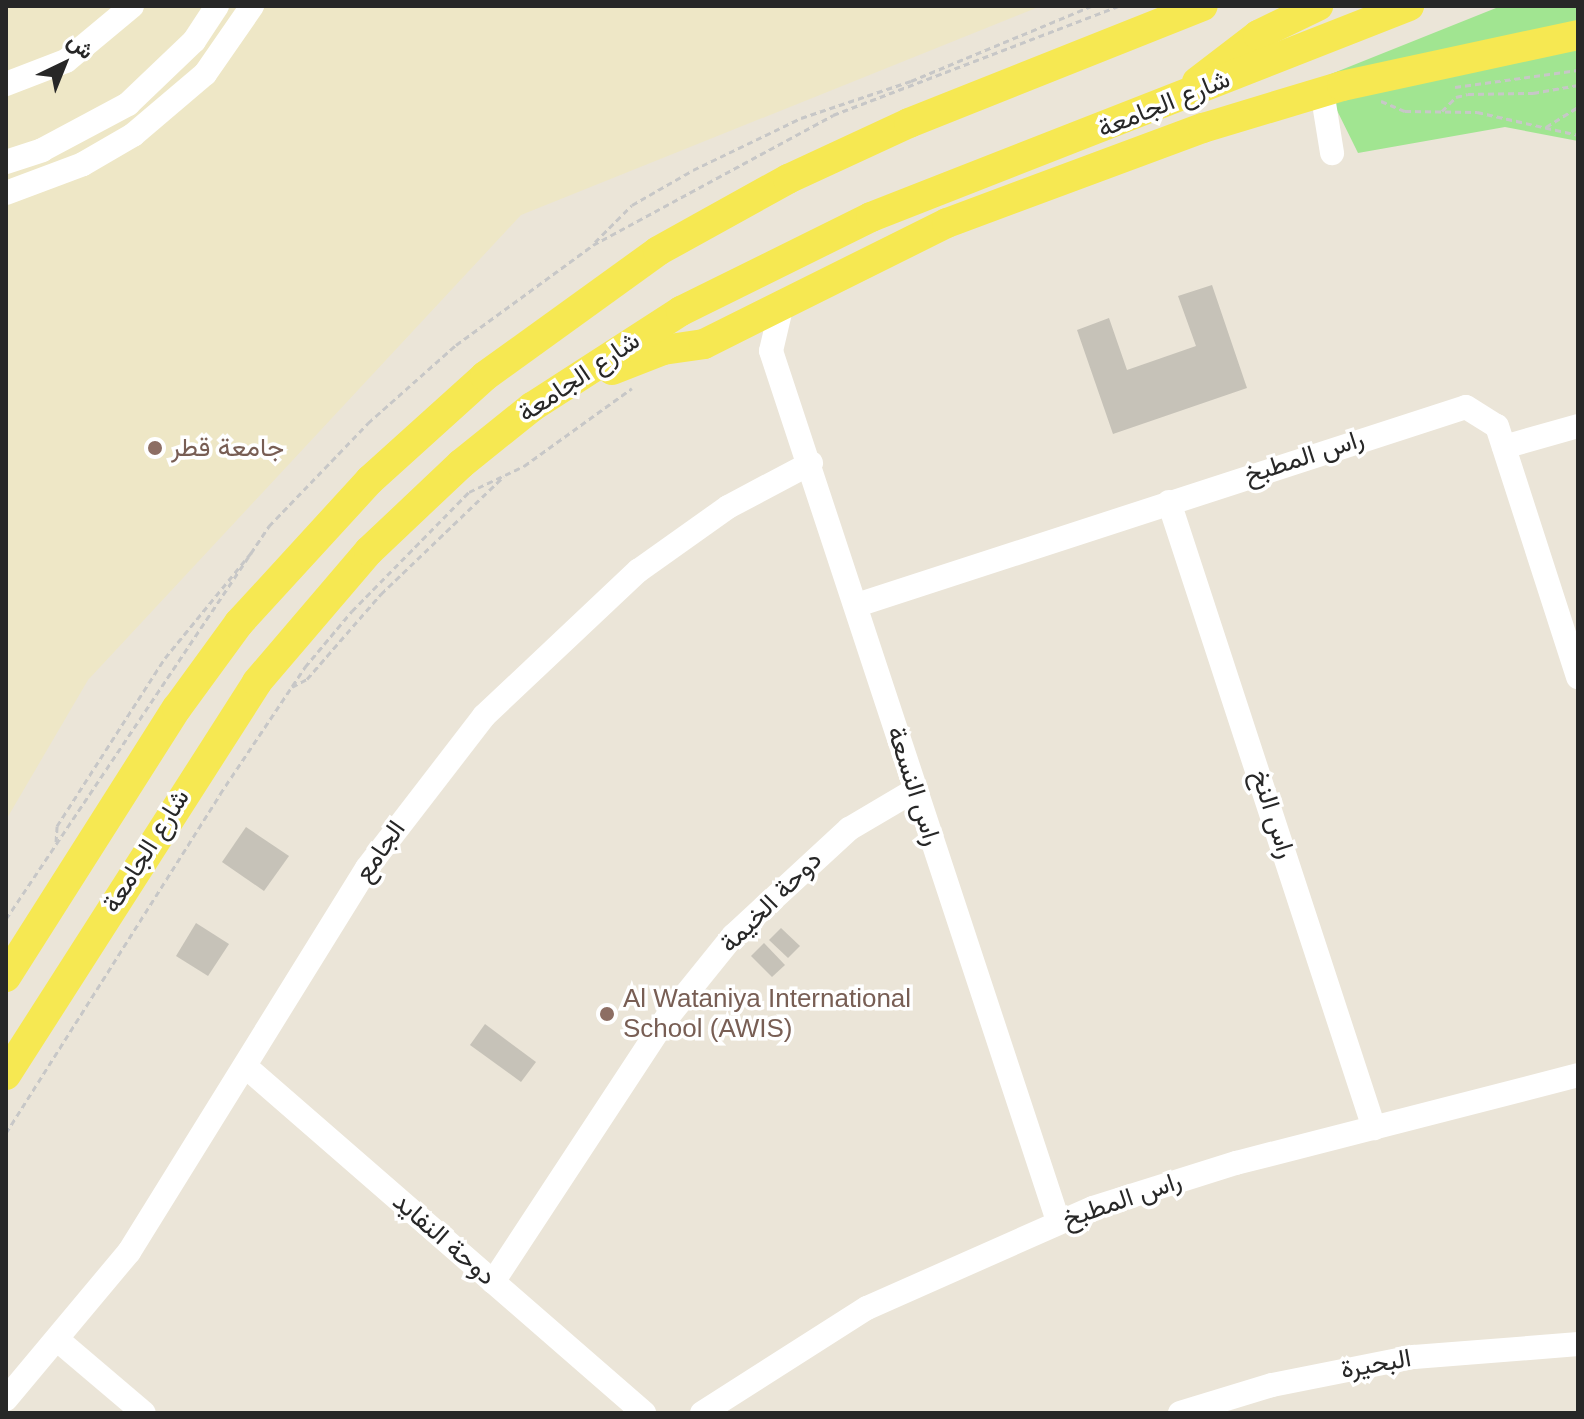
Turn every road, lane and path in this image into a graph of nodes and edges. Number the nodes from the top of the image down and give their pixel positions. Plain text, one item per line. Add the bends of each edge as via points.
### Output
1 (132, 6) edge
2 (217, 6) edge
3 (252, 6) edge
4 (1091, 6) edge
5 (1119, 6) edge
6 (1203, 6) edge
7 (1318, 6) edge
8 (1409, 6) edge
9 (1578, 35) edge
10 (1578, 70) edge
11 (6, 84) edge
12 (1578, 85) edge
13 (1444, 89) dead end
14 (1322, 91) junction
15 (1181, 97) junction
16 (1381, 101) dead end
17 (1578, 107) edge
18 (1442, 111) junction
19 (1546, 127) junction
20 (1578, 135) edge
21 (1332, 153) dead end
22 (6, 162) edge
23 (6, 193) edge
24 (871, 217) junction
25 (593, 245) junction
26 (788, 300) junction
27 (727, 332) junction
28 (771, 351) junction
29 (578, 373) junction
30 (642, 382) dead end
31 (1578, 426) edge
32 (1504, 447) junction
33 (811, 463) junction
34 (505, 475) junction
35 (1169, 502) junction
36 (251, 553) junction
37 (857, 605) junction
38 (1578, 677) edge
39 (292, 687) junction
40 (915, 790) junction
41 (56, 844) junction
42 (6, 919) edge
43 (6, 977) edge
44 (245, 1066) junction
45 (6, 1075) edge
46 (1578, 1075) edge
47 (1374, 1128) junction
48 (6, 1133) edge
49 (1058, 1221) junction
50 (493, 1282) junction
51 (59, 1341) junction
52 (1578, 1344) edge
53 (1578, 1359) edge
54 (1367, 1373) junction
55 (6, 1399) edge
56 (144, 1413) edge
57 (644, 1413) edge
58 (702, 1413) edge
59 (1180, 1413) edge
60 (1223, 1413) edge

1 - 11 street via 66,61
2 - 22 street via 194,41 128,104 42,150
3 - 23 street via 205,74 133,135 83,164
4 - 25 path via 911,81 801,118 632,205
5 - 25 path via 895,96 833,115
6 - 43 main road, شارع الجامعة via 909,123 788,179 658,251 485,376 370,480 239,623 177,708
7 - 15 main road via 1258,35
8 - 15 main road, شارع الجامعة
9 - 14 main road
10 - 13 path
12 - 18 path via 1533,93 1468,94 1456,97
14 - 21 street
14 - 26 main road via 1203,128 947,223
15 - 24 main road, شارع الجامعة
16 - 18 path via 1405,111
17 - 19 path
18 - 19 path via 1477,112
19 - 20 path
24 - 26 main road
24 - 29 main road, شارع الجامعة via 681,311
25 - 36 path via 535,284 410,386 269,526
26 - 27 main road
26 - 28 street
27 - 28 street
27 - 29 main road via 625,366
28 - 33 street, راس النسعة
29 - 45 main road, شارع الجامعة via 449,475 369,551 297,632 195,774
30 - 34 path
31 - 32 street
32 - 35 street, راس المطبخ via 1492,419 1456,408
32 - 38 street, راس المطبخ
33 - 37 street, راس النسعة
33 - 44 street, الجامع via 728,507 638,571 484,716 367,868
34 - 39 path via 381,594 307,679
34 - 39 path via 469,492 417,542
35 - 37 street, راس المطبخ
35 - 47 street, راس النخ
36 - 41 path
36 - 41 path via 165,658 57,826
37 - 40 street, راس النسعة
39 - 48 path
40 - 49 street, راس النسعة
40 - 50 street, دوحة الخيمة via 877,809 816,856 714,958 666,1019
41 - 42 path
44 - 50 street, دوحة النفايد
44 - 51 street, الجامع via 129,1252
46 - 47 street, راس المطبخ
47 - 49 street, راس المطبخ via 1143,1190
49 - 58 street, راس المطبخ via 867,1308
50 - 57 street, دوحة النفايد
51 - 55 street, الجامع
51 - 56 street
52 - 54 street, البحيرة via 1469,1350
53 - 54 street, البحيرة via 1501,1360
54 - 59 street, البحيرة via 1272,1385
54 - 60 street, البحيرة

